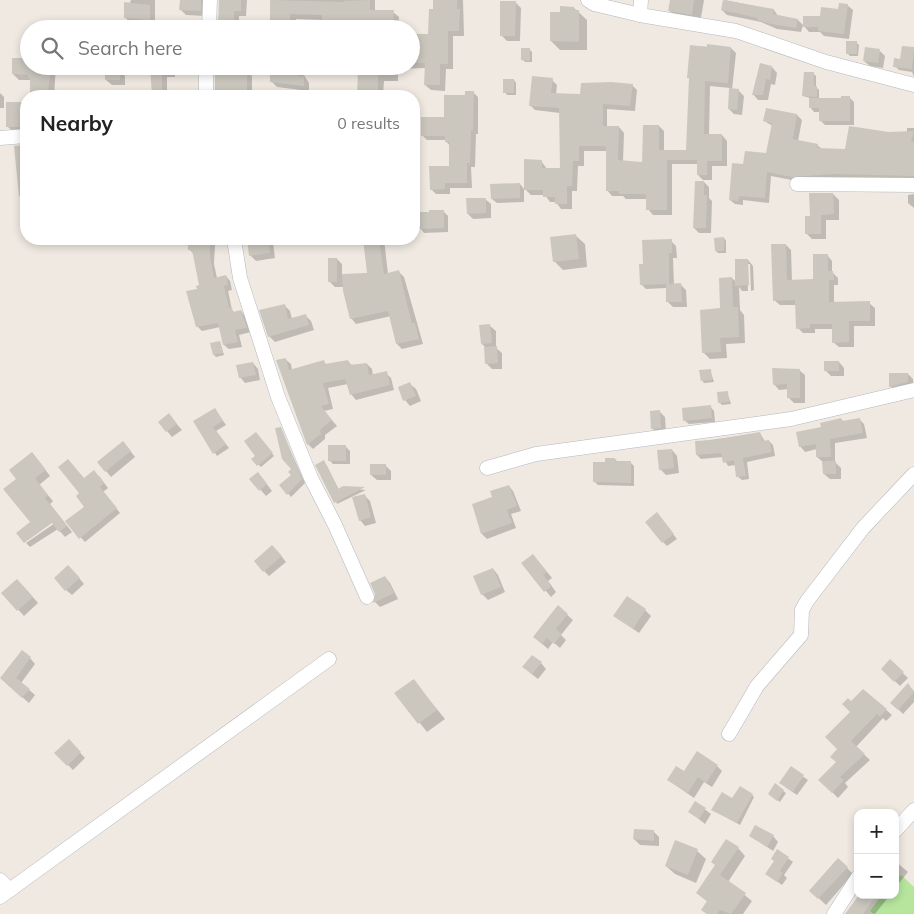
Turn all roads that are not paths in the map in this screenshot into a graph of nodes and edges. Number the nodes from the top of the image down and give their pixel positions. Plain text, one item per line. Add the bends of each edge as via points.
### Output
1 (210, 0) edge
2 (588, 0) edge
3 (641, 0) edge
4 (640, 15) junction
5 (209, 20) edge
6 (206, 75) edge
7 (914, 85) edge
8 (206, 90) edge
9 (20, 136) edge
10 (0, 138) edge
11 (797, 184) dead end
12 (914, 185) edge
13 (235, 245) edge
14 (914, 390) edge
15 (487, 468) dead end
16 (914, 474) edge
17 (366, 598) dead end
18 (329, 659) dead end
19 (729, 734) dead end
20 (914, 810) edge
21 (899, 826) edge
22 (854, 884) edge
23 (3, 889) edge
24 (834, 914) edge

1 - 5 street
2 - 4 street
3 - 4 street
4 - 7 street via 736,32 826,62
6 - 8 street
9 - 10 street
11 - 12 street
13 - 17 street via 240,278 278,397 310,478 335,525
14 - 15 street via 791,419 536,454
16 - 19 street via 863,528 807,601 802,610 801,635 758,686
18 - 23 street
20 - 21 street
22 - 24 street

